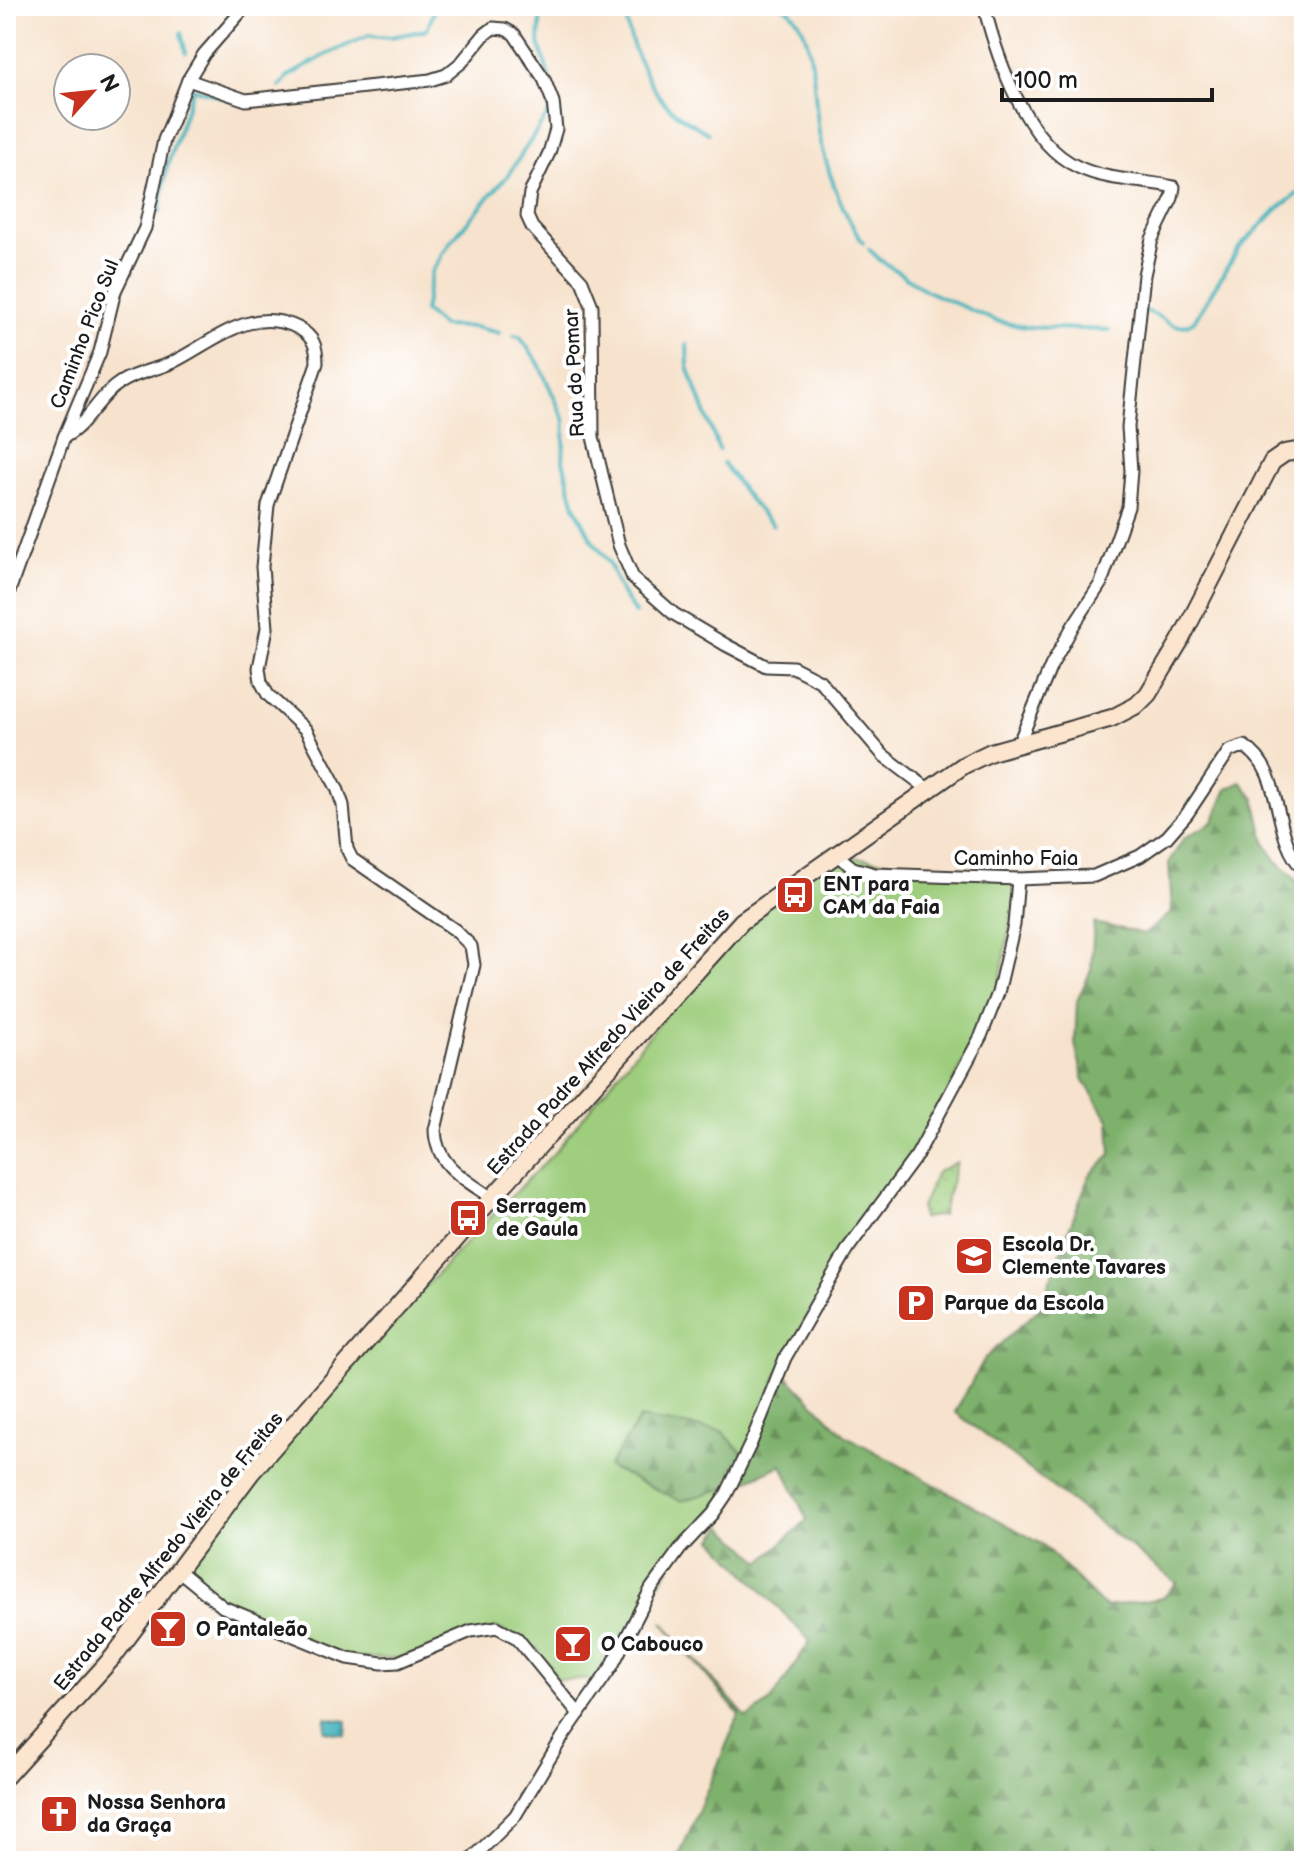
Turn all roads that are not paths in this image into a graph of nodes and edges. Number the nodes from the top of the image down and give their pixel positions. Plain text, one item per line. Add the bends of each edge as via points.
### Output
1 (246, 6) edge
2 (984, 6) edge
3 (188, 80) junction
4 (64, 437) junction
5 (1304, 450) edge
6 (6, 600) edge
7 (1018, 745) junction
8 (928, 789) junction
9 (837, 855) junction
10 (1304, 870) edge
11 (1018, 879) junction
12 (492, 1198) junction
13 (178, 1570) junction
14 (579, 1714) junction
15 (6, 1776) edge
16 (470, 1861) edge

1 - 3 street, Caminho Pico Sul
2 - 7 street via 997,53 1025,112 1057,154 1099,174 1174,187 1152,239 1144,275 1128,427 1128,507 1101,583 1051,666
3 - 4 street, Caminho Pico Sul via 164,140 145,228 115,291 100,352
3 - 8 street, Rua do Pomar via 246,100 430,80 462,62 493,28 514,34 544,79 556,129 530,193 527,216 582,281 592,306 593,437 619,545 633,578 674,614 726,645 766,666 793,667 820,681 883,755
4 - 6 street, Caminho Pico Sul
4 - 12 street via 120,382 171,363 236,326 274,321 294,326 317,348 317,363 268,505 261,682 306,730 337,788 352,859 471,946 474,965 435,1143 450,1169
5 - 7 main road, Estrada Padre Alfredo Vieira de Freitas via 1272,462 1148,694 1112,718
7 - 8 main road, Estrada Padre Alfredo Vieira de Freitas via 980,756
8 - 9 main road, Estrada Padre Alfredo Vieira de Freitas
9 - 11 street, Caminho Faia via 853,868 875,874
9 - 12 main road, Estrada Padre Alfredo Vieira de Freitas via 742,921
10 - 11 street, Caminho Faia via 1295,862 1266,767 1244,746 1229,751 1187,814 1140,856 1094,876
11 - 14 street via 1014,925 998,993 981,1036 917,1155 849,1247 785,1358 726,1495 651,1589 612,1666
12 - 13 main road, Estrada Padre Alfredo Vieira de Freitas via 251,1473
13 - 14 street via 223,1607 348,1658 398,1662 471,1631 497,1627 517,1638
13 - 15 main road, Estrada Padre Alfredo Vieira de Freitas via 113,1657
14 - 16 street via 515,1816

